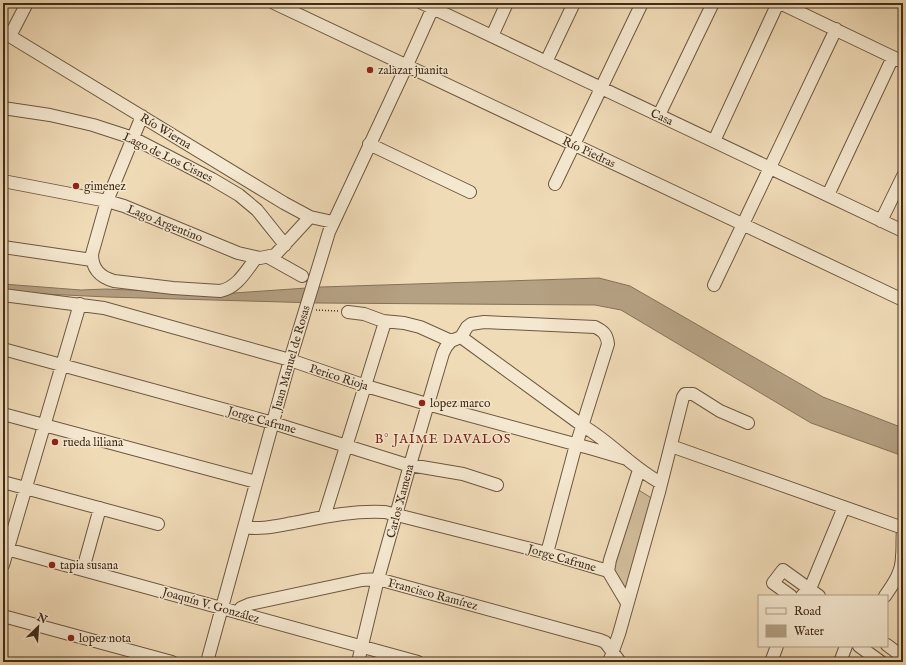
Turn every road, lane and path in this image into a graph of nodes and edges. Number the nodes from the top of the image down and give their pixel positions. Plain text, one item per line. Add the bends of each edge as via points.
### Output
1 (27, 3) edge
2 (274, 3) edge
3 (507, 3) edge
4 (574, 3) edge
5 (642, 3) edge
6 (713, 3) edge
7 (779, 3) edge
8 (430, 5) edge
9 (836, 30) junction
10 (7, 34) edge
11 (492, 36) junction
12 (898, 60) edge
13 (546, 62) junction
14 (407, 65) junction
15 (601, 88) junction
16 (3, 108) edge
17 (659, 115) junction
18 (142, 116) junction
19 (133, 138) junction
20 (714, 141) junction
21 (370, 144) junction
22 (574, 145) junction
23 (770, 169) junction
24 (903, 176) edge
25 (3, 181) edge
26 (555, 184) dead end
27 (470, 192) dead end
28 (828, 195) junction
29 (107, 201) junction
30 (310, 217) junction
31 (881, 221) junction
32 (333, 222) junction
33 (744, 224) junction
34 (903, 231) edge
35 (285, 246) junction
36 (3, 247) edge
37 (262, 258) junction
38 (92, 260) junction
39 (302, 276) dead end
40 (714, 285) dead end
41 (3, 295) edge
42 (903, 300) edge
43 (80, 304) junction
44 (305, 308) junction
45 (348, 312) joint
46 (385, 322) junction
47 (460, 335) junction
48 (3, 349) edge
49 (290, 360) junction
50 (62, 366) junction
51 (366, 386) junction
52 (427, 404) junction
53 (3, 414) edge
54 (273, 423) junction
55 (748, 423) dead end
56 (44, 425) junction
57 (583, 426) junction
58 (577, 445) junction
59 (671, 446) junction
60 (347, 447) junction
61 (627, 459) junction
62 (410, 466) junction
63 (639, 470) junction
64 (3, 482) edge
65 (256, 482) junction
66 (661, 483) junction
67 (497, 485) dead end
68 (25, 488) junction
69 (844, 507) junction
70 (100, 508) junction
71 (397, 515) junction
72 (324, 517) junction
73 (158, 524) dead end
74 (244, 527) junction
75 (903, 530) edge
76 (5, 548) edge
77 (547, 553) junction
78 (3, 565) edge
79 (83, 569) junction
80 (608, 571) junction
81 (378, 579) junction
82 (810, 594) edge
83 (790, 595) edge
84 (886, 595) edge
85 (627, 603) junction
86 (222, 608) junction
87 (239, 613) junction
88 (3, 616) edge
89 (362, 646) junction
90 (888, 646) edge
91 (777, 647) edge
92 (846, 647) edge
93 (860, 647) edge
94 (611, 656) edge
95 (903, 657) edge
96 (172, 662) edge
97 (207, 662) edge
98 (358, 662) edge
99 (418, 662) edge
100 (620, 662) edge
101 (771, 662) edge
102 (840, 662) edge
103 (881, 662) edge

1 - 10 street
2 - 14 street, Río Piedras
3 - 11 street
4 - 13 street
5 - 15 street
6 - 17 street
7 - 9 street
7 - 20 street
8 - 11 street, Casa
8 - 14 street, Juan Manuel de Rosas
9 - 12 street
9 - 23 street
10 - 18 street, Río Wierna
11 - 13 street, Casa
12 - 28 street
13 - 15 street, Casa
14 - 21 street, Juan Manuel de Rosas
14 - 22 street, Río Piedras
15 - 17 street, Casa
15 - 22 street
16 - 19 street, Lago de Los Cisnes via 94,125
17 - 20 street, Casa
18 - 19 street
18 - 30 street, Río Wierna
19 - 29 street
19 - 35 street, Lago de Los Cisnes via 239,195 257,210
20 - 23 street, Casa
21 - 27 street
21 - 32 street, Juan Manuel de Rosas
22 - 26 street
22 - 33 street, Río Piedras
23 - 28 street, Casa
23 - 33 street
24 - 31 street
25 - 29 street, Lago Argentino
28 - 31 street, Casa
29 - 37 street, Lago Argentino via 238,253
29 - 38 street
30 - 32 street, Río Wierna
30 - 35 street
31 - 34 street, Casa
32 - 44 street, Juan Manuel de Rosas
33 - 40 street
33 - 42 street, Río Piedras
35 - 37 street via 275,255
36 - 38 street
37 - 38 street via 233,286 220,291 114,281 99,274
37 - 39 street, Lago Argentino
41 - 43 street, Perico Rioja
43 - 49 street, Perico Rioja via 121,312
43 - 50 street
44 - 45 path via 310,311
44 - 49 street, Juan Manuel de Rosas
45 - 46 street via 364,314
46 - 47 street via 404,323
46 - 51 street
47 - 52 street, Carlos Xamena via 443,353
47 - 57 street
47 - 57 street via 471,324 484,322 595,327 602,330 608,344
48 - 50 street, Jorge Cafrune
49 - 51 street, Perico Rioja
49 - 54 street, Juan Manuel de Rosas
50 - 54 street, Jorge Cafrune
50 - 56 street
51 - 52 street, Perico Rioja
51 - 60 street
52 - 58 street, Perico Rioja
52 - 62 street, Carlos Xamena
53 - 56 street
54 - 60 street, Jorge Cafrune
54 - 65 street, Juan Manuel de Rosas
55 - 59 street via 720,411 693,394 685,394
56 - 65 street
56 - 68 street
57 - 58 street
57 - 61 street
58 - 61 street, Perico Rioja
58 - 77 street
59 - 66 street
59 - 69 street
60 - 62 street, Jorge Cafrune
60 - 72 street
61 - 63 street
62 - 67 street, Jorge Cafrune via 462,474
62 - 71 street, Carlos Xamena
63 - 66 street
63 - 80 street
64 - 68 street
65 - 74 street, Juan Manuel de Rosas
66 - 85 street
68 - 70 street
68 - 76 street
69 - 75 street
69 - 82 street
70 - 73 street
70 - 79 street
71 - 72 street, Jorge Cafrune via 368,512
71 - 77 street, Jorge Cafrune
71 - 81 street, Carlos Xamena
72 - 74 street, Jorge Cafrune via 261,528
74 - 86 street, Juan Manuel de Rosas
75 - 84 street via 900,571
76 - 78 street
76 - 79 street, Joaquín V. González
77 - 80 street, Jorge Cafrune
79 - 86 street, Joaquín V. González
80 - 85 street, Jorge Cafrune
81 - 87 street, Francisco Ramírez via 362,580 250,604 241,608
81 - 89 street, Carlos Xamena
81 - 94 street, Francisco Ramírez via 600,640 605,642
82 - 83 street via 783,570 774,583
85 - 94 street
86 - 87 street, Joaquín V. González
86 - 97 street, Juan Manuel de Rosas
87 - 89 street, Joaquín V. González
88 - 96 street
89 - 98 street, Carlos Xamena
89 - 99 street, Joaquín V. González
90 - 95 street
91 - 101 street
92 - 102 street
93 - 103 street
94 - 100 street, Francisco Ramírez

